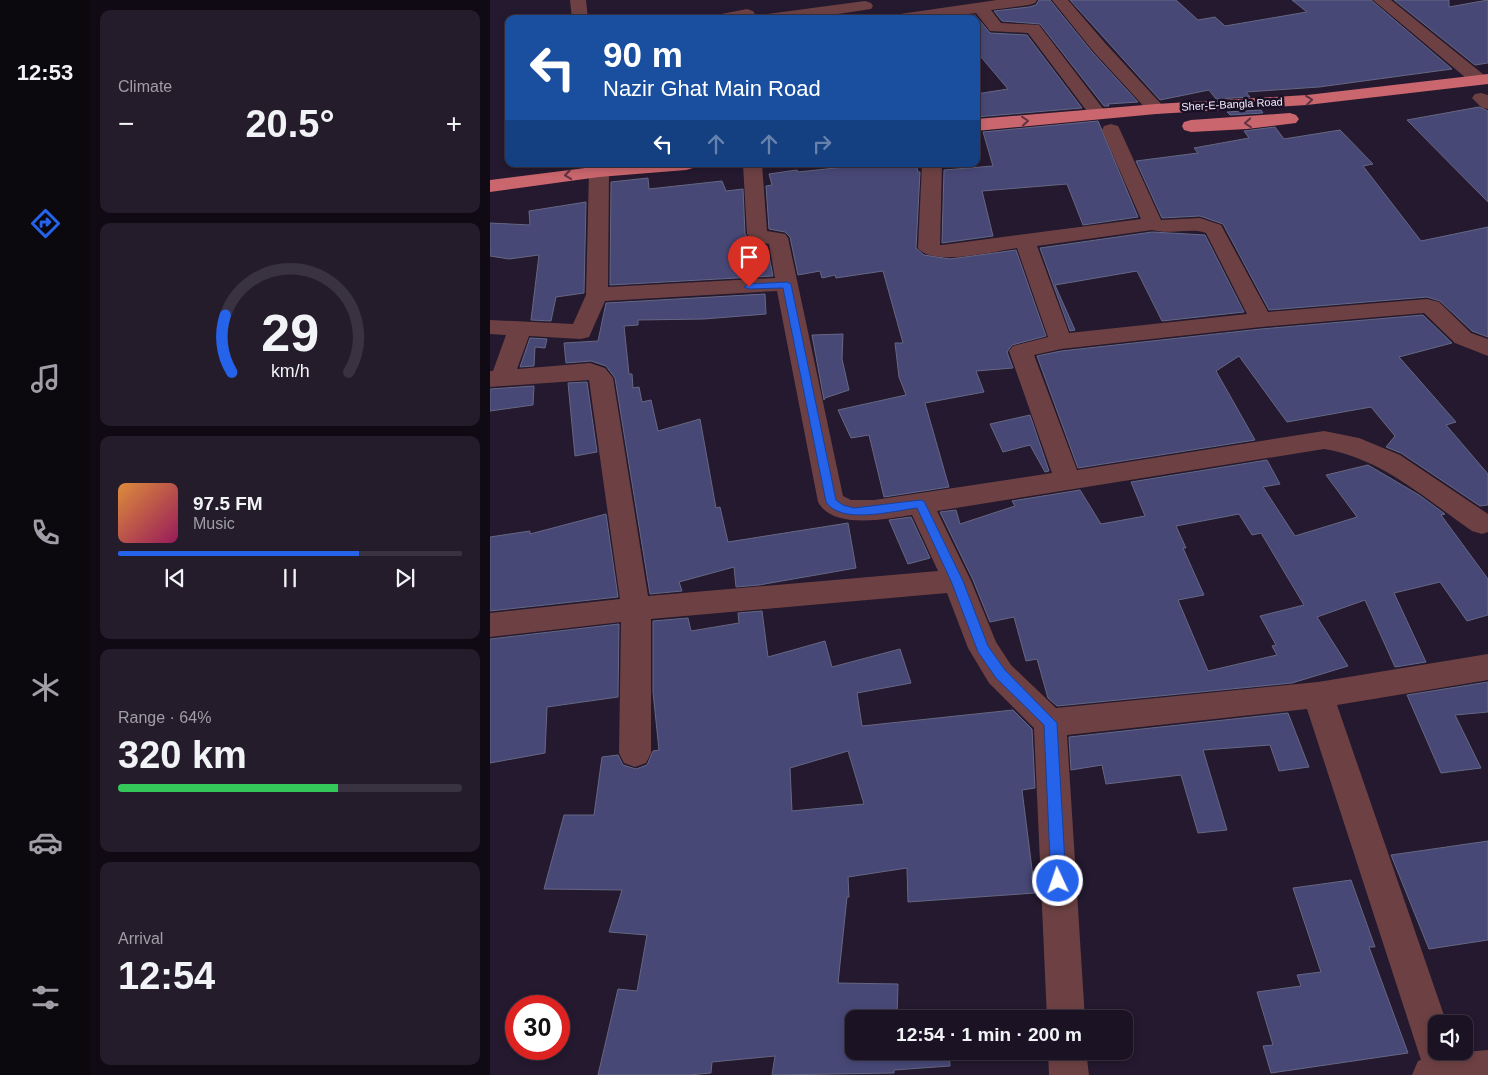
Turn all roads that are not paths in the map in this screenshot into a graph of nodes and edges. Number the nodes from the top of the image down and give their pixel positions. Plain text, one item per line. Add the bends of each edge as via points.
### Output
1 (578, 0) edge
2 (903, 0) edge
3 (1030, 0) edge
4 (1060, 0) edge
5 (1381, 0) edge
6 (865, 8) edge
7 (980, 8) junction
8 (745, 11) edge
9 (580, 15) edge
10 (730, 15) edge
11 (803, 15) edge
12 (904, 15) edge
13 (927, 15) edge
14 (1483, 79) edge
15 (1435, 84) junction
16 (1475, 100) edge
17 (1395, 107) dead end
18 (1156, 109) junction
19 (1098, 114) junction
20 (980, 125) edge
21 (1176, 126) dead end
22 (1120, 130) joint
23 (980, 142) edge
24 (649, 167) edge
25 (753, 167) edge
26 (932, 167) edge
27 (599, 171) junction
28 (490, 186) edge
29 (1153, 224) junction
30 (1025, 241) junction
31 (787, 284) junction
32 (597, 295) junction
33 (1261, 320) junction
34 (490, 327) edge
35 (520, 329) junction
36 (1061, 341) junction
37 (1488, 348) edge
38 (496, 378) edge
39 (1068, 481) junction
40 (920, 504) junction
41 (1486, 527) edge
42 (957, 581) junction
43 (636, 609) junction
44 (490, 625) edge
45 (1488, 667) edge
46 (1318, 696) junction
47 (1050, 723) junction
48 (635, 753) dead end
49 (1066, 1010) edge
50 (1067, 1060) edge
51 (1437, 1062) edge
52 (1488, 1070) edge
53 (1068, 1075) edge

1 - 9 street
2 - 12 street
3 - 7 street
4 - 18 street
5 - 14 street
6 - 11 street
7 - 13 street
7 - 19 street via 996,28 1033,28
8 - 10 street
14 - 15 highway, Sher-E-Bangla Road
15 - 16 highway
18 -> 15 highway, Sher-E-Bangla Road via 1306,100
17 -> 21 highway, Sher-E-Bangla Road via 1247,123
18 - 19 highway, Sher-E-Bangla Road
20 -> 19 highway, Sher-E-Bangla Road
22 - 23 highway
22 - 29 street
24 - 27 highway
25 - 31 street via 756,234 778,238
26 - 30 street via 929,248 941,252
27 -> 28 highway
27 - 32 street
29 - 30 street
29 - 33 street via 1166,229 1203,224 1214,229
30 - 36 street
31 - 32 street
31 - 40 street via 831,502 840,509 854,512
32 - 35 street via 580,332
33 - 36 street
33 - 37 street via 1427,306 1463,338
34 - 35 street
35 - 38 street
36 - 39 street via 1021,351
38 - 43 street via 590,372 601,378
39 - 40 street
39 - 41 street via 1324,440 1350,444 1391,462
40 - 42 street
42 - 43 street
42 - 47 street via 983,648 1000,674
43 - 44 street
43 - 48 street
45 - 46 street
46 - 47 street
46 - 51 street
47 - 49 street
50 - 53 street
51 - 52 street

